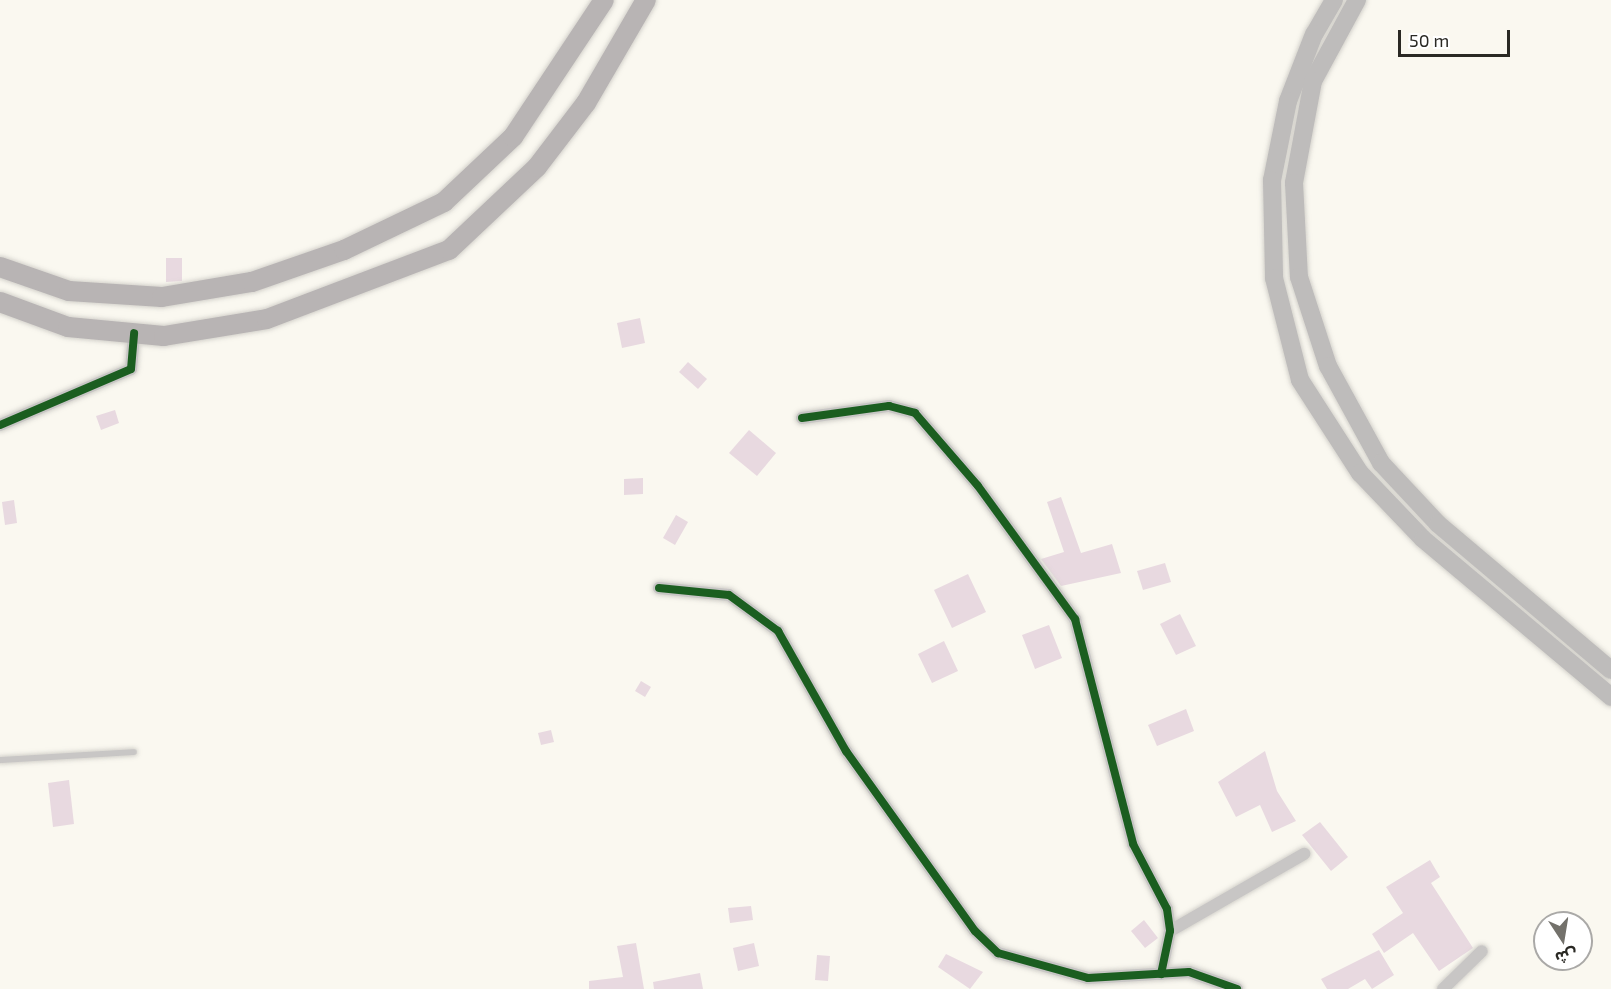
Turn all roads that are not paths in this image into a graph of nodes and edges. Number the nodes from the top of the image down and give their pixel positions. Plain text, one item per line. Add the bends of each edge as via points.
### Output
1 (604, 0) edge
2 (646, 0) edge
3 (1334, 0) edge
4 (1357, 0) edge
5 (0, 267) edge
6 (0, 302) edge
7 (1308, 303) junction
8 (1281, 310) junction
9 (134, 333) junction
10 (802, 418) dead end
11 (0, 425) edge
12 (659, 588) dead end
13 (1611, 670) edge
14 (1611, 697) edge
15 (134, 752) dead end
16 (0, 760) edge
17 (1304, 854) dead end
18 (1170, 931) junction
19 (1482, 951) dead end
20 (1161, 974) junction
21 (1236, 989) edge
22 (1443, 989) edge

1 - 5 main road via 513,137 444,202 344,250 252,282 162,297 69,291
2 - 9 main road via 586,103 537,167 449,250 267,319 164,336
3 - 8 main road via 1314,34 1288,101 1272,180 1274,278
4 - 7 main road via 1313,81 1294,183 1299,277
6 - 9 main road via 68,327
7 - 8 main road
7 - 13 main road via 1328,366 1381,463 1438,524
8 - 14 main road via 1300,380 1360,473 1423,539
9 - 11 street via 131,369
10 - 18 street via 889,406 915,413 978,486 1074,619 1133,844 1163,901
12 - 20 street via 729,595 778,632 846,751 989,946 1019,962 1088,978
15 - 16 lane
17 - 18 street
18 - 20 street
19 - 22 street
20 - 21 street via 1200,973

